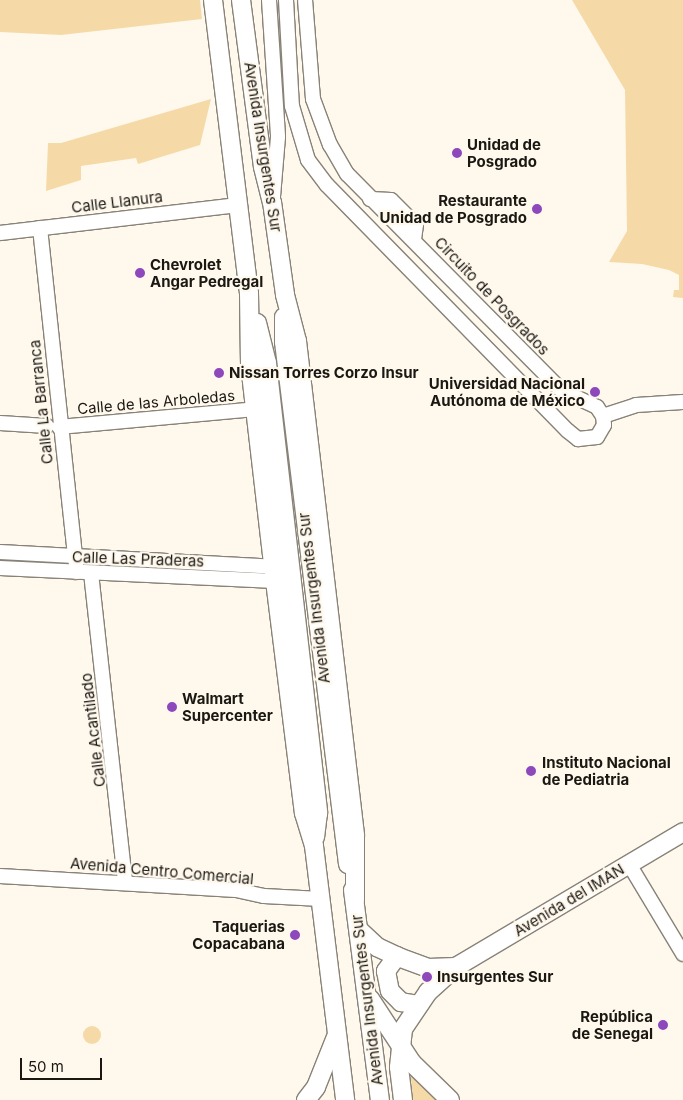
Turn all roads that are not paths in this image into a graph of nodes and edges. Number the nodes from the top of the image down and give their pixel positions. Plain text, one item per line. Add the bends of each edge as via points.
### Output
1 (213, 0) edge
2 (241, 0) edge
3 (269, 0) edge
4 (286, 0) edge
5 (305, 0) edge
6 (360, 188) junction
7 (340, 197) junction
8 (370, 199) junction
9 (272, 202) junction
10 (237, 205) junction
11 (387, 214) junction
12 (40, 228) junction
13 (373, 232) junction
14 (0, 233) edge
15 (414, 240) junction
16 (249, 293) junction
17 (514, 342) junction
18 (498, 360) junction
19 (539, 368) junction
20 (523, 385) junction
21 (683, 402) edge
22 (255, 409) junction
23 (603, 416) junction
24 (0, 423) edge
25 (53, 427) junction
26 (0, 552) edge
27 (74, 556) junction
28 (0, 568) edge
29 (77, 572) junction
30 (91, 573) junction
31 (274, 574) junction
32 (683, 832) edge
33 (314, 846) junction
34 (629, 864) junction
35 (0, 876) edge
36 (125, 882) junction
37 (321, 899) junction
38 (359, 930) junction
39 (683, 954) edge
40 (396, 956) junction
41 (456, 967) junction
42 (367, 995) junction
43 (418, 1005) junction
44 (337, 1034) junction
45 (400, 1047) junction
46 (306, 1100) edge
47 (345, 1100) edge
48 (380, 1100) edge
49 (403, 1100) edge
50 (450, 1100) edge

1 - 10 main road, Avenida Insurgentes Sur
2 - 9 main road, Avenida Insurgentes Sur via 263,167
3 - 9 street via 278,137
4 - 7 street via 292,106 298,134 308,160
5 - 6 street, Circuito de Posgrados via 313,99 330,146
6 - 7 street via 360,196 354,202
6 - 8 street, Circuito de Posgrados
7 - 13 street
8 - 11 street, Circuito de Posgrados
8 - 15 street via 392,200 416,225
9 - 38 main road, Avenida Insurgentes Sur via 285,295 297,340 354,826 355,900
10 - 12 street, Calle Llanura
10 - 16 main road, Avenida Insurgentes Sur
11 - 13 street via 374,218
11 - 15 street, Circuito de Posgrados
12 - 14 street, Calle Llanura
12 - 25 street, Calle La Barranca
13 - 18 street
15 - 17 street, Circuito de Posgrados
16 - 22 main road, Avenida Insurgentes Sur via 250,365
16 - 33 main road, Avenida Insurgentes Sur via 267,363 318,813
17 - 18 street via 512,356
17 - 19 street, Circuito de Posgrados
18 - 20 street
19 - 20 street via 526,371
19 - 23 street, Circuito de Posgrados via 562,391 597,407
20 - 23 street via 578,439 588,441 597,437 604,425
21 - 23 street via 636,406
22 - 25 street, Calle de las Arboledas
22 - 31 main road, Avenida Insurgentes Sur
24 - 25 street, Calle de las Arboledas
25 - 27 street, Calle La Barranca
26 - 27 street, Calle Las Praderas
27 - 29 street, Calle La Barranca
27 - 31 street, Calle Las Praderas
28 - 29 street, Calle Las Praderas
29 - 30 street, Calle Las Praderas
30 - 31 street, Calle Las Praderas
30 - 36 street, Calle Acantilado
31 - 33 main road, Avenida Insurgentes Sur via 304,813
32 - 34 main road, Avenida del IMAN
33 - 37 main road, Avenida Insurgentes Sur
34 - 39 street
34 - 41 main road, Avenida del IMAN
35 - 36 street, Avenida Centro Comercial
36 - 37 street, Avenida Centro Comercial
37 - 44 main road, Avenida Insurgentes Sur
38 - 40 main road, Avenida del IMAN via 377,947
38 - 42 main road, Avenida Insurgentes Sur
40 - 41 main road, Avenida del IMAN via 428,968
40 - 43 main road via 386,971 390,991 401,1002
41 - 43 main road, Avenida del IMAN
42 - 45 main road
42 - 48 main road, Avenida Insurgentes Sur
43 - 45 main road, Avenida del IMAN via 403,1029
44 - 46 main road via 316,1087
44 - 47 main road, Avenida Insurgentes Sur
45 - 49 main road, Avenida del IMAN
45 - 50 main road via 427,1080

